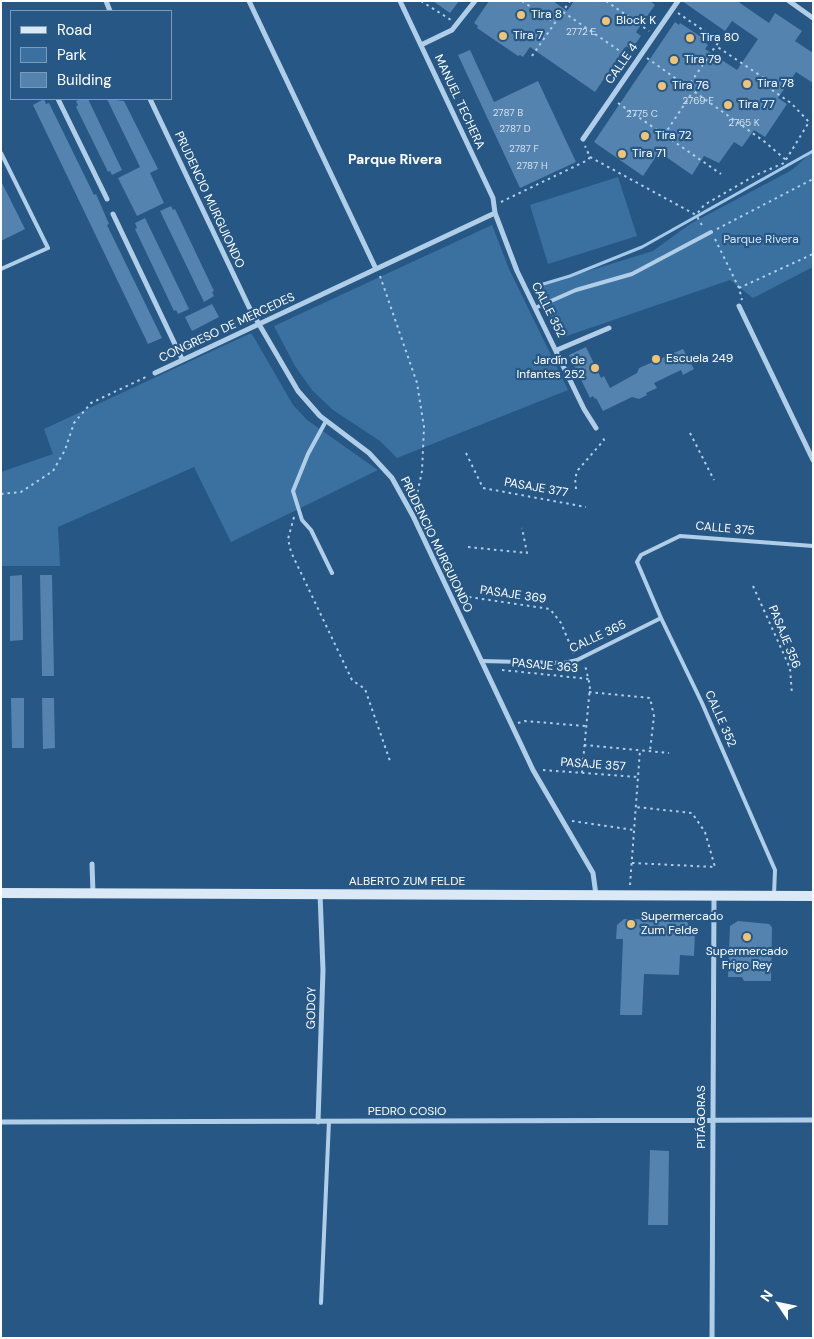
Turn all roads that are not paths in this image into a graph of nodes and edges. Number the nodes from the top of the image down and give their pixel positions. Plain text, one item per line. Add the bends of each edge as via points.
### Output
1 (249, 1) edge
2 (400, 1) edge
3 (475, 1) edge
4 (678, 1) edge
5 (789, 1) edge
6 (813, 18) edge
7 (421, 45) junction
8 (58, 100) edge
9 (150, 100) edge
10 (583, 139) road end
11 (1, 153) edge
12 (107, 199) dead end
13 (495, 212) junction
14 (113, 214) dead end
15 (712, 232) road end
16 (376, 269) junction
17 (1, 270) edge
18 (739, 306) road end
19 (535, 308) junction
20 (259, 324) junction
21 (609, 328) dead end
22 (556, 350) junction
23 (182, 359) junction
24 (155, 373) road end
25 (326, 421) junction
26 (596, 428) road end
27 (813, 460) edge
28 (813, 546) edge
29 (641, 555) joint
30 (332, 573) dead end
31 (661, 618) junction
32 (481, 661) junction
33 (92, 864) dead end
34 (1, 893) edge
35 (93, 893) junction
36 (320, 894) junction
37 (596, 896) junction
38 (714, 896) junction
39 (774, 896) junction
40 (813, 896) edge
41 (712, 1120) junction
42 (813, 1120) edge
43 (329, 1121) junction
44 (1, 1122) edge
45 (318, 1122) junction
46 (321, 1303) dead end
47 (712, 1338) edge

1 - 16 street
2 - 7 street, MANUEL TECHERA
3 - 7 street via 458,25
4 - 10 street, CALLE 4
5 - 6 street
7 - 13 street, MANUEL TECHERA via 493,198
8 - 12 street
9 - 20 street, PRUDENCIO MURGUIONDO
11 - 17 lane via 48,248
13 - 16 street, CONGRESO DE MERCEDES
13 - 19 street, CALLE 352
14 - 23 street
15 - 19 lane via 632,274 576,290
16 - 20 street, CONGRESO DE MERCEDES
18 - 27 street
19 - 22 street, CALLE 352
20 - 23 street, CONGRESO DE MERCEDES
20 - 25 street, PRUDENCIO MURGUIONDO via 298,392
21 - 22 street
22 - 26 street, CALLE 352
23 - 24 street, CONGRESO DE MERCEDES
25 - 30 lane via 294,486 293,498
25 - 32 street, PRUDENCIO MURGUIONDO via 379,463 392,478
28 - 29 lane, CALLE 375 via 680,536
29 - 31 lane, CALLE 352 via 638,568
31 - 32 lane, CALLE 365 via 577,660 564,663
31 - 39 lane, CALLE 352 via 775,870
32 - 37 street, PRUDENCIO MURGUIONDO via 533,770 593,873
33 - 35 street
34 - 35 street, ALBERTO ZUM FELDE
35 - 36 street, ALBERTO ZUM FELDE
36 - 37 street, ALBERTO ZUM FELDE
36 - 45 street, GODOY via 323,970
37 - 38 street, ALBERTO ZUM FELDE
38 - 39 street, ALBERTO ZUM FELDE
38 - 41 street, PITÁGORAS
39 - 40 street, ALBERTO ZUM FELDE
41 - 42 street, PEDRO COSIO
41 - 43 street, PEDRO COSIO
41 - 47 street, PITÁGORAS
43 - 45 street, PEDRO COSIO
43 - 46 lane
44 - 45 street, PEDRO COSIO

